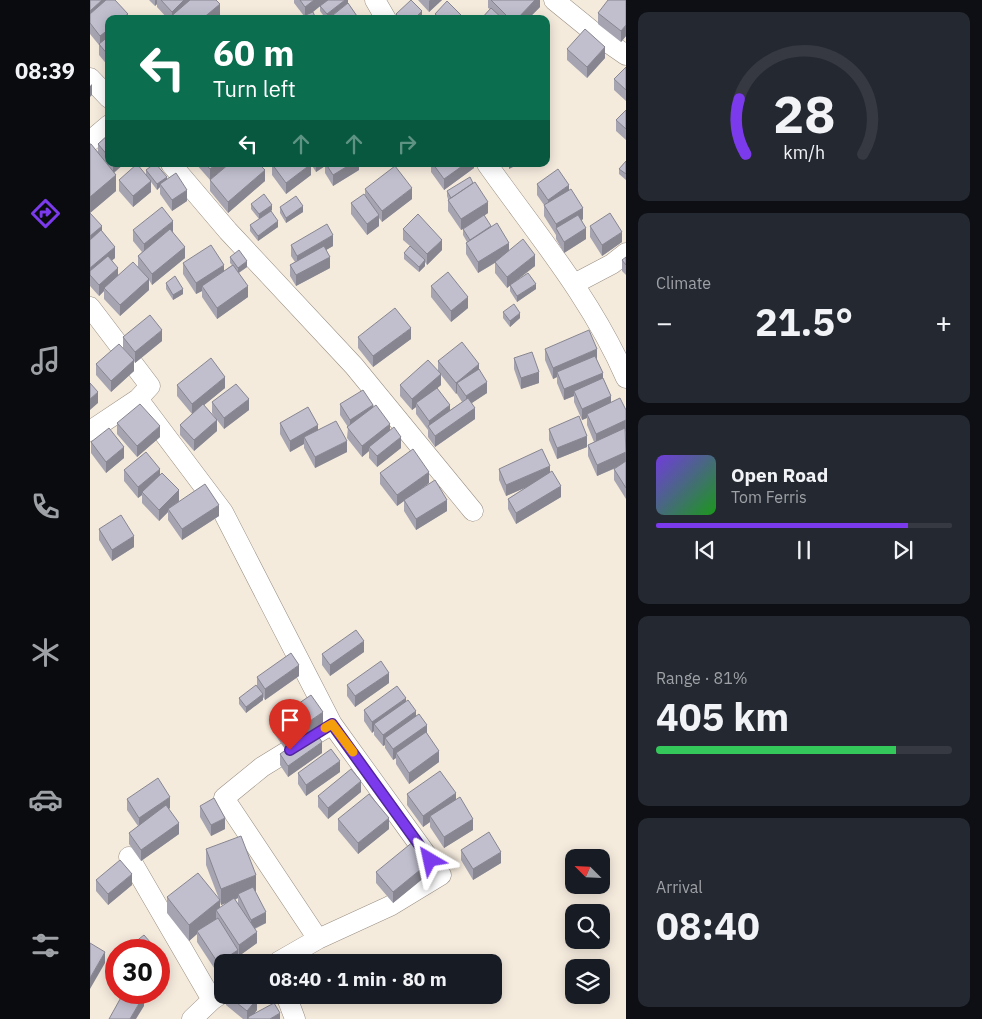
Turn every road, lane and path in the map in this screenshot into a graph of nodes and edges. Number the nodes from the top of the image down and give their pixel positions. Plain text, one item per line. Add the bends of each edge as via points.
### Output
1 (375, 0) edge
2 (554, 0) edge
3 (384, 15) edge
4 (626, 55) edge
5 (90, 78) edge
6 (105, 94) edge
7 (105, 128) edge
8 (90, 140) edge
9 (175, 167) edge
10 (489, 167) edge
11 (626, 253) edge
12 (574, 284) junction
13 (90, 307) edge
14 (626, 378) edge
15 (138, 399) junction
16 (90, 431) edge
17 (473, 511) dead end
18 (332, 724) junction
19 (129, 857) dead end
20 (318, 939) junction
21 (292, 954) edge
22 (214, 991) edge
23 (214, 999) edge
24 (289, 1004) edge
25 (192, 1019) edge
26 (294, 1019) edge

1 - 3 street
2 - 4 street
5 - 6 street
7 - 8 street
9 - 17 street via 228,231 354,366
10 - 12 street
11 - 12 street
12 - 14 street via 616,354
13 - 15 street via 150,386
15 - 16 street
15 - 18 street via 223,512
18 - 20 street via 262,766 224,798
18 - 20 street via 441,875 390,906
19 - 22 street
20 - 21 street
23 - 25 street
24 - 26 street

